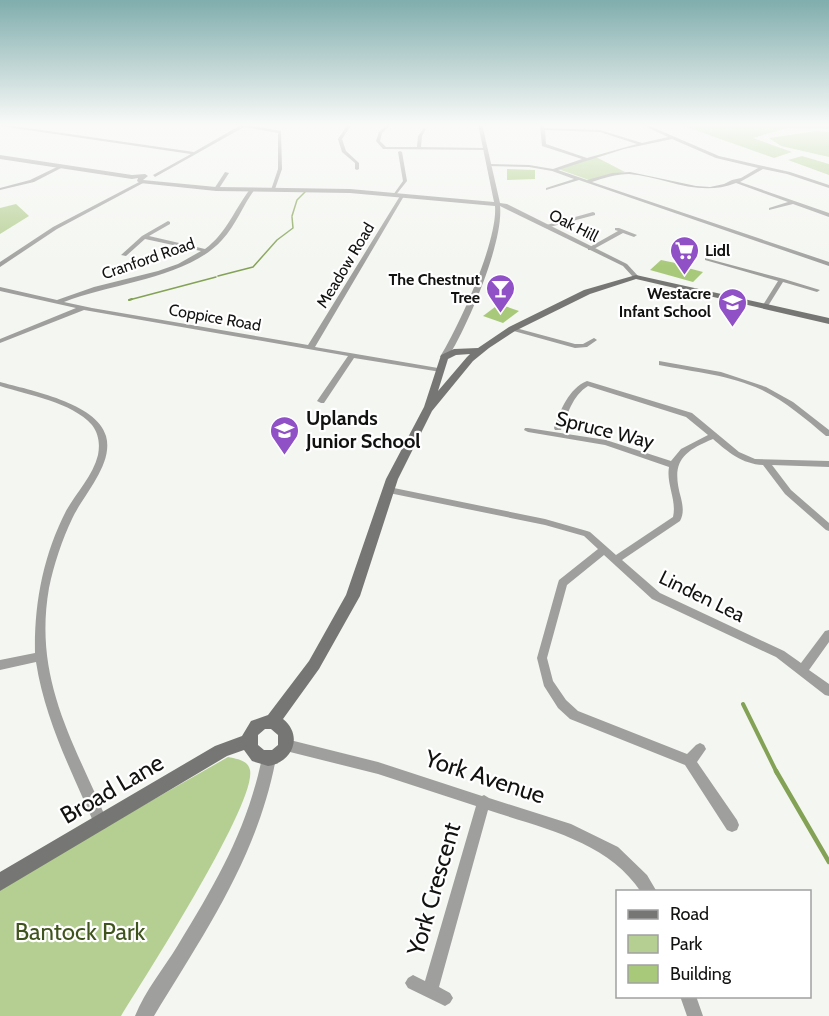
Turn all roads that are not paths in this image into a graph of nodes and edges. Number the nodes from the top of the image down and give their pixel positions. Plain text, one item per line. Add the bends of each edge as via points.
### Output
1 (52, 171) edge
2 (97, 171) edge
3 (166, 171) edge
4 (279, 171) edge
5 (403, 171) edge
6 (490, 171) edge
7 (557, 171) edge
8 (753, 171) edge
9 (777, 171) edge
10 (227, 173) dead end
11 (155, 178) junction
12 (578, 179) junction
13 (142, 180) junction
14 (734, 181) junction
15 (585, 182) junction
16 (829, 187) edge
17 (0, 189) edge
18 (216, 189) junction
19 (253, 189) junction
20 (273, 189) junction
21 (548, 189) dead end
22 (398, 195) junction
23 (793, 202) junction
24 (497, 204) junction
25 (771, 209) dead end
26 (829, 214) edge
27 (601, 215) dead end
28 (168, 223) dead end
29 (546, 226) junction
30 (634, 235) dead end
31 (144, 237) junction
32 (590, 249) junction
33 (207, 251) junction
34 (827, 254) dead end
35 (124, 255) dead end
36 (707, 259) dead end
37 (817, 260) junction
38 (829, 264) edge
39 (0, 265) edge
40 (636, 277) junction
41 (782, 280) junction
42 (0, 289) edge
43 (817, 290) dead end
44 (58, 302) junction
45 (766, 305) junction
46 (83, 308) junction
47 (829, 321) edge
48 (512, 329) junction
49 (594, 340) dead end
50 (0, 341) edge
51 (454, 343) junction
52 (311, 347) junction
53 (352, 355) junction
54 (465, 355) junction
55 (662, 363) dead end
56 (441, 364) junction
57 (459, 372) junction
58 (0, 384) edge
59 (321, 401) dead end
60 (427, 410) junction
61 (558, 428) dead end
62 (528, 430) dead end
63 (829, 434) edge
64 (714, 435) junction
65 (768, 464) junction
66 (829, 464) edge
67 (673, 465) junction
68 (389, 490) junction
69 (829, 528) edge
70 (605, 549) junction
71 (615, 560) junction
72 (829, 634) edge
73 (39, 657) junction
74 (0, 665) edge
75 (803, 669) junction
76 (829, 691) edge
77 (272, 722) junction
78 (249, 742) junction
79 (286, 745) junction
80 (700, 749) dead end
81 (269, 758) junction
82 (689, 761) junction
83 (484, 801) junction
84 (101, 823) junction
85 (732, 825) dead end
86 (0, 882) edge
87 (649, 890) edge
88 (413, 983) dead end
89 (430, 991) junction
90 (445, 998) dead end
91 (689, 998) edge
92 (144, 1016) edge
93 (695, 1016) edge

1 - 17 street
2 - 13 street, Oak Hill
3 - 11 street
4 - 20 street
5 - 22 street, Meadow Road via 405,181
6 - 24 street
7 - 12 street
8 - 14 street
9 - 16 street
10 - 18 street
11 - 13 street, Oak Hill
11 - 18 street, Oak Hill
12 - 15 street
12 - 21 street
13 - 39 street via 55,228
14 - 15 street via 712,189 694,189 624,173
14 - 23 street
15 - 37 street
18 - 19 street, Oak Hill
19 - 20 street, Oak Hill
19 - 33 street, Cranford Road via 241,203 229,230
20 - 22 street, Oak Hill
22 - 24 street, Oak Hill
22 - 52 street, Meadow Road
23 - 25 street
23 - 26 street
24 - 29 street, Oak Hill via 512,207
24 - 51 street via 494,236
27 - 29 street via 593,213
28 - 31 street
29 - 32 street, Oak Hill
30 - 32 street via 619,230
31 - 33 street
31 - 35 street
32 - 40 street, Oak Hill via 625,265
33 - 44 street, Cranford Road
34 - 37 street
36 - 41 street
37 - 38 street
40 - 45 main road
40 - 48 main road via 596,288
41 - 43 street
41 - 45 street
42 - 44 street, Coppice Road
44 - 46 street, Coppice Road
45 - 47 main road
46 - 50 street
46 - 52 street, Coppice Road
48 - 49 street via 575,346 585,346
48 - 54 main road via 482,350
51 - 54 street
51 - 56 street
52 - 53 street, Coppice Road
53 - 56 street, Coppice Road via 427,368
53 - 59 street
54 - 56 main road
54 - 57 main road
55 - 63 street via 767,389
56 - 57 main road via 446,374
56 - 60 main road
57 - 60 main road
58 - 73 street via 79,411 99,427 103,442 101,461 68,515 51,559 43,592
60 - 68 main road
61 - 64 street via 569,405 587,383 678,409
62 - 67 street, Spruce Way via 606,443
64 - 65 street via 741,457
64 - 67 street via 684,448
65 - 66 street
65 - 69 street via 788,492
67 - 71 street via 671,474 680,507 677,519
68 - 70 street, Linden Lea via 568,527 593,537
68 - 77 main road via 349,603 314,665
70 - 71 street, Linden Lea
70 - 82 street via 563,583 542,658 548,683 574,715
71 - 75 street, Linden Lea via 656,596 759,643
72 - 75 street
73 - 74 street
73 - 84 street via 54,714
75 - 76 street, Linden Lea
77 - 78 main road via 256,728
77 - 79 main road via 285,730
78 - 81 main road via 257,756
78 - 84 main road, Broad Lane via 221,752
79 - 81 main road
79 - 83 street, York Avenue via 351,760
80 - 82 street
81 - 92 street via 259,801 229,871
82 - 85 street
83 - 87 street, York Avenue via 603,845 629,866
83 - 89 street, York Crescent
84 - 86 main road, Broad Lane
88 - 89 street, York Crescent
89 - 90 street, York Crescent
91 - 93 street

